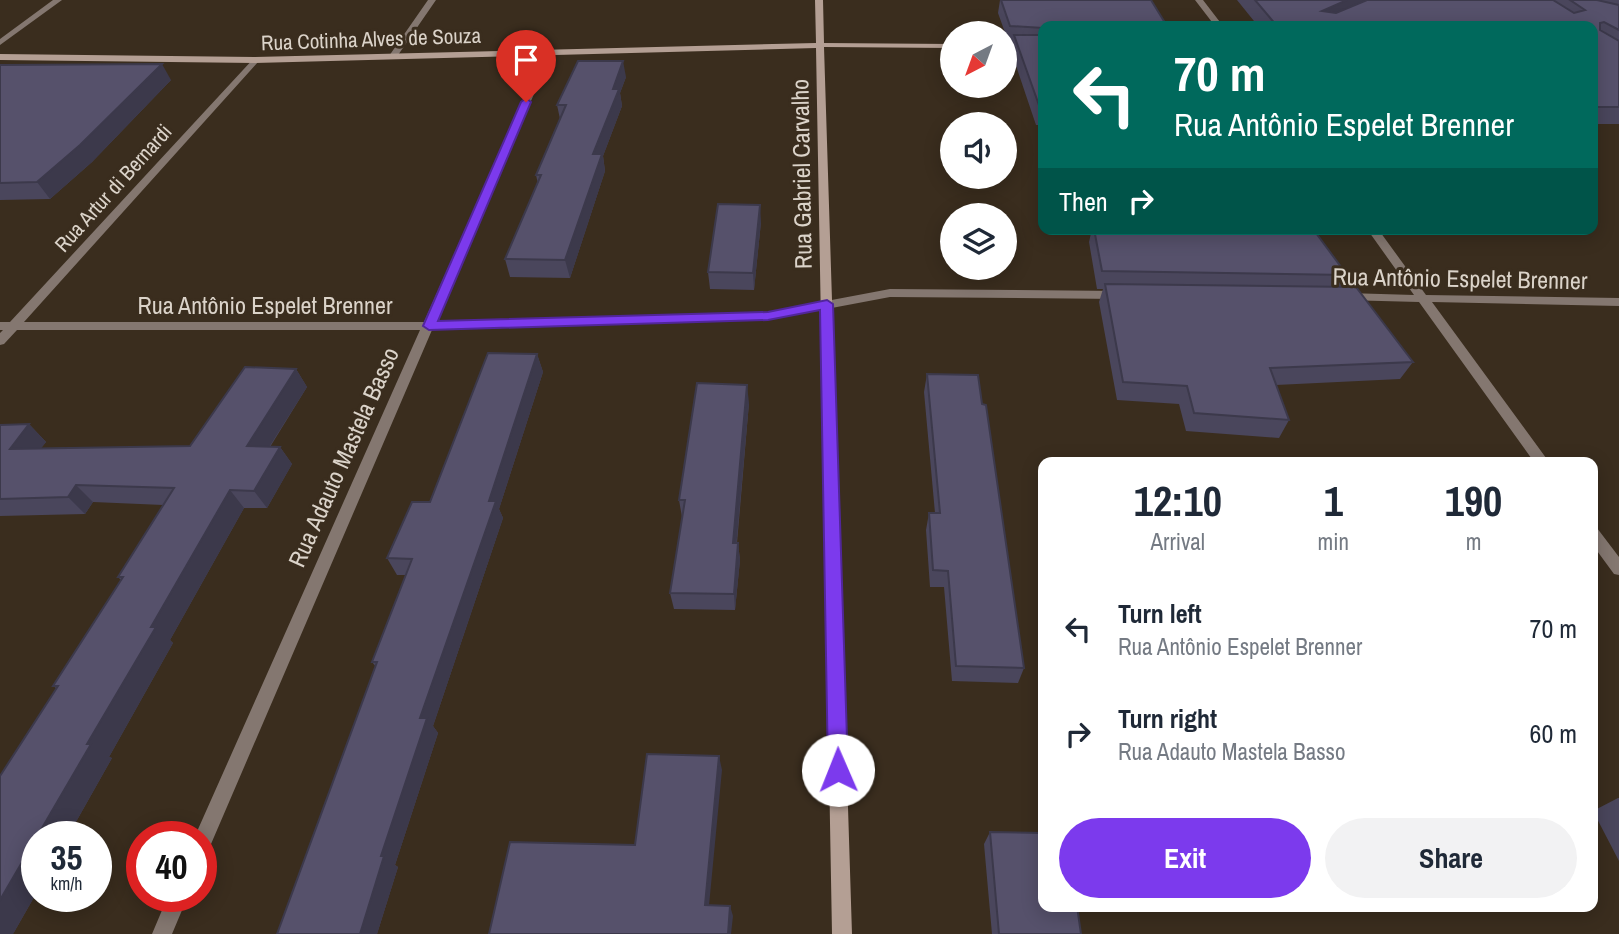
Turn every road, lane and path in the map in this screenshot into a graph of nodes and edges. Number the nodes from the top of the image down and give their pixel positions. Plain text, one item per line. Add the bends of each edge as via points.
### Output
1 (58, 0) edge
2 (432, 0) edge
3 (819, 0) edge
4 (1199, 0) edge
5 (1215, 21) edge
6 (0, 43) edge
7 (821, 45) junction
8 (940, 46) edge
9 (1017, 46) edge
10 (1038, 46) edge
11 (548, 52) junction
12 (393, 56) junction
13 (0, 57) edge
14 (255, 60) junction
15 (1376, 235) edge
16 (1136, 295) edge
17 (1328, 297) edge
18 (1423, 298) junction
19 (1619, 302) edge
20 (827, 304) junction
21 (0, 326) edge
22 (14, 326) junction
23 (429, 326) junction
24 (0, 341) edge
25 (1538, 457) edge
26 (1598, 540) edge
27 (1619, 569) edge
28 (211, 821) edge
29 (171, 912) edge
30 (162, 934) edge
31 (842, 934) edge

1 - 6 street
2 - 12 street
3 - 7 street, Rua Gabriel Carvalho
4 - 5 street
7 - 8 street, Rua Cotinha Alves de Souza
7 - 11 street, Rua Cotinha Alves de Souza
7 - 20 street, Rua Gabriel Carvalho
9 - 10 street
11 - 12 street, Rua Cotinha Alves de Souza
11 - 23 street, Rua Adauto Mastela Basso
12 - 14 street, Rua Cotinha Alves de Souza
13 - 14 street, Rua Cotinha Alves de Souza
14 - 22 street, Rua Artur di Bernardi
15 - 18 street
16 - 20 street, Rua Antônio Espelet Brenner via 890,293
17 - 18 street, Rua Antônio Espelet Brenner
18 - 19 street, Rua Antônio Espelet Brenner
18 - 25 street
20 - 23 street, Rua Antônio Espelet Brenner via 768,316
20 - 31 street, Rua Gabriel Carvalho
21 - 22 street, Rua Antônio Espelet Brenner
22 - 23 street, Rua Antônio Espelet Brenner
22 - 24 street, Rua Artur di Bernardi
23 - 28 street, Rua Adauto Mastela Basso
26 - 27 street
29 - 30 street

